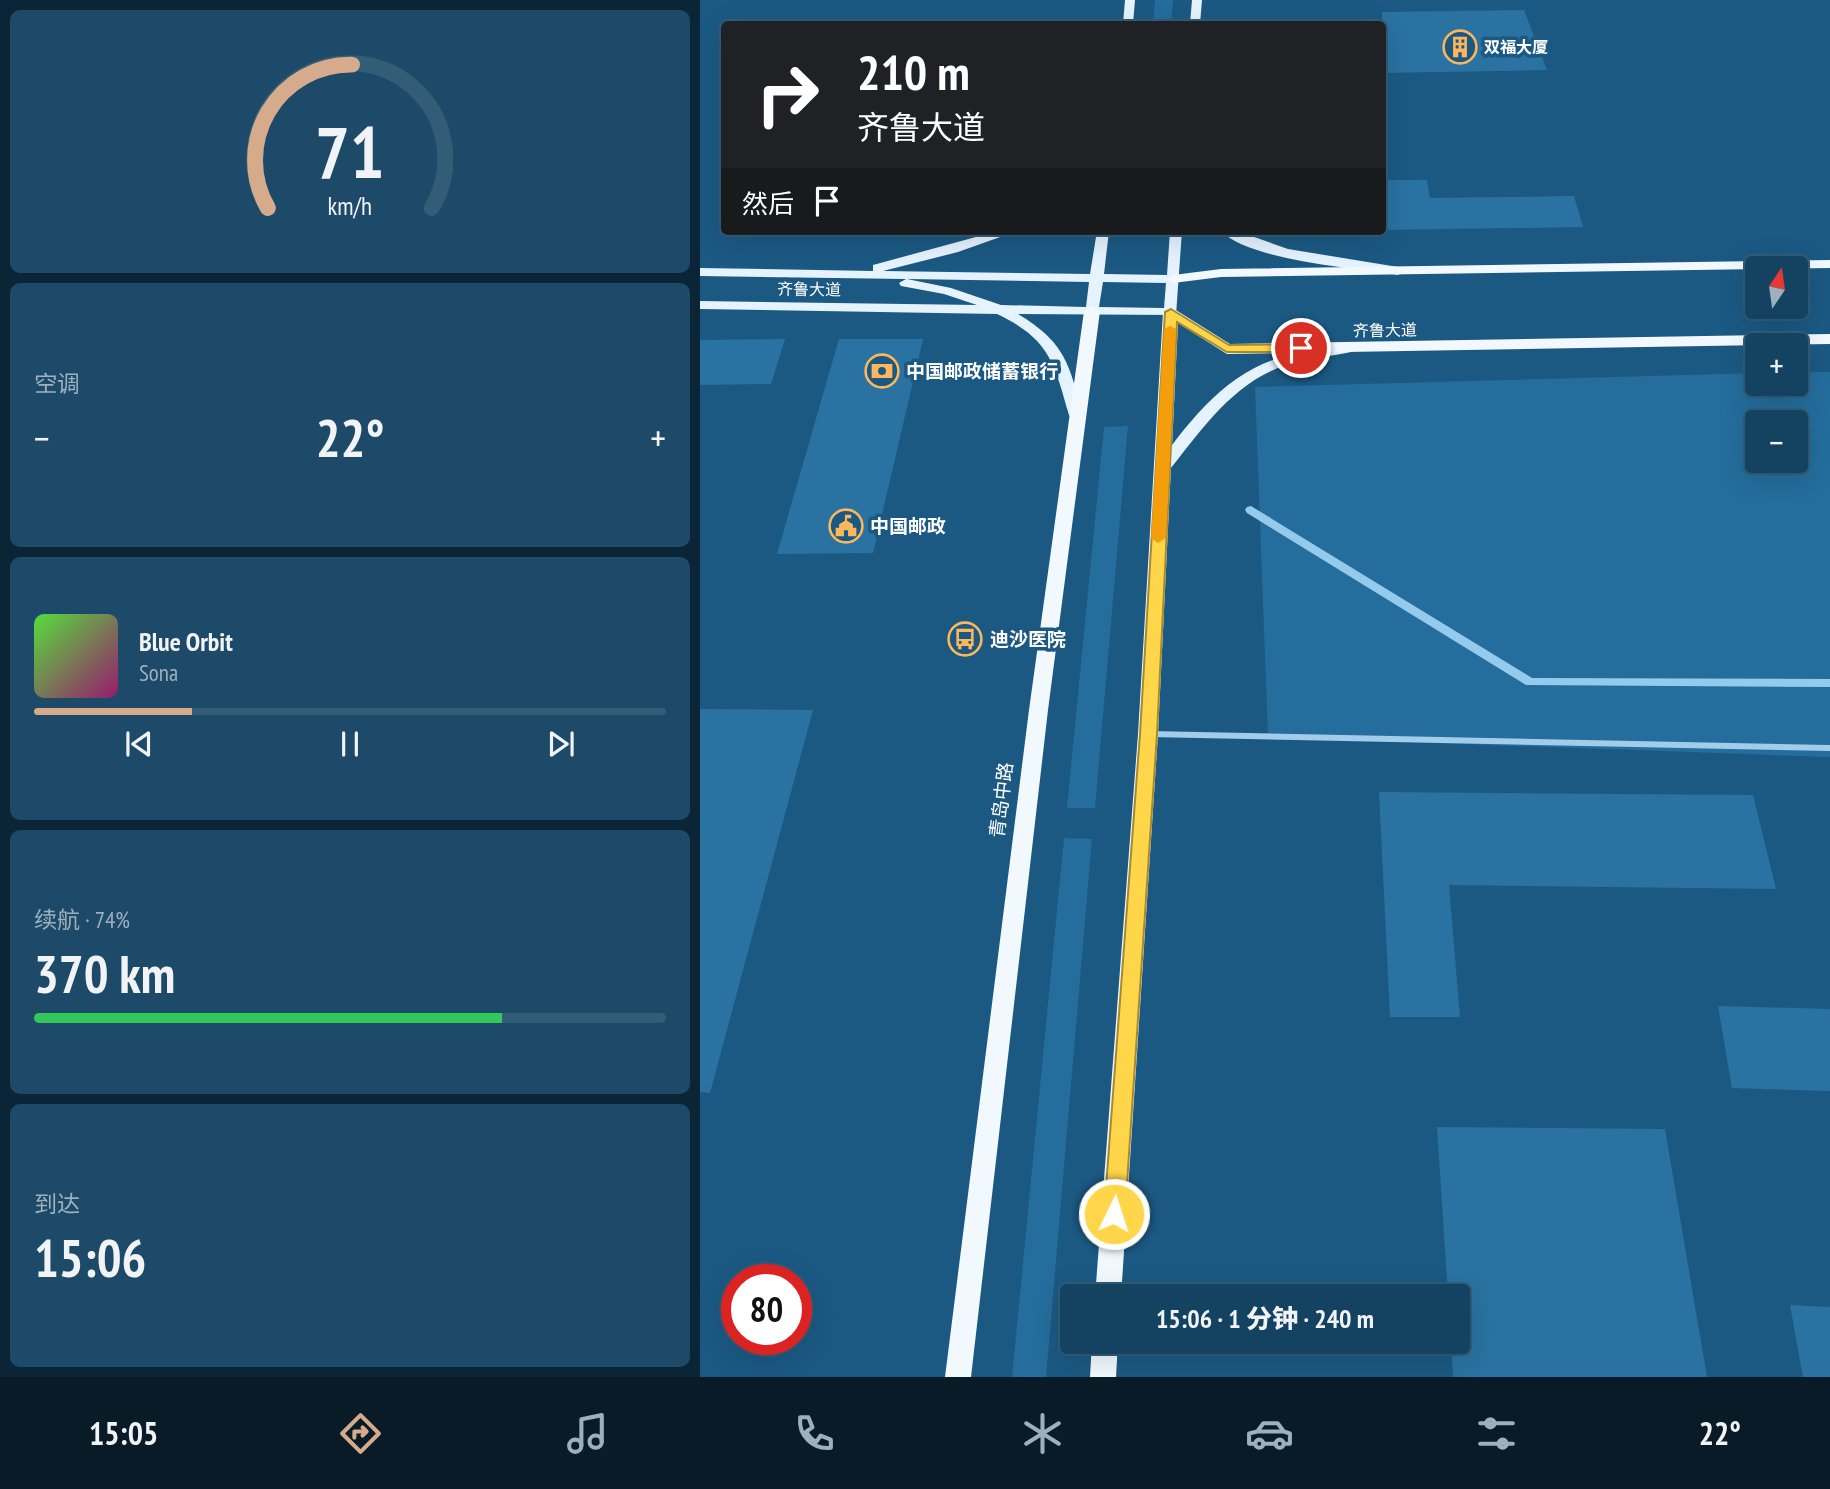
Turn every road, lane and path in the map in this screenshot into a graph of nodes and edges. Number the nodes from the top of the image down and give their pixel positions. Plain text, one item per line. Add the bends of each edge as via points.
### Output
1 (1130, 0) edge
2 (1197, 0) edge
3 (1128, 21) edge
4 (1195, 21) edge
5 (998, 235) edge
6 (1102, 235) edge
7 (1176, 235) edge
8 (1233, 235) edge
9 (1830, 264) edge
10 (700, 272) edge
11 (1409, 272) junction
12 (851, 274) junction
13 (1097, 278) junction
14 (1173, 279) junction
15 (700, 305) edge
16 (998, 310) junction
17 (1092, 311) junction
18 (1171, 312) junction
19 (1830, 338) edge
20 (1350, 348) junction
21 (1076, 415) junction
22 (1162, 470) junction
23 (1148, 734) junction
24 (1830, 748) edge
25 (1109, 1284) edge
26 (1104, 1354) edge
27 (958, 1377) edge
28 (1103, 1377) edge

1 - 3 main road
2 - 4 main road
5 - 12 main road
6 - 13 main road, 青岛中路
7 - 14 main road
8 - 11 main road via 1291,253
9 - 11 highway, 齐鲁大道
10 - 12 main road, 齐鲁大道
11 - 14 highway, 齐鲁大道 via 1221,273
12 - 13 main road, 齐鲁大道
12 - 16 main road via 916,284
13 - 14 main road, 齐鲁大道
13 - 17 main road, 青岛中路
14 - 18 main road
15 - 16 main road, 齐鲁大道
16 - 17 main road, 齐鲁大道
16 - 21 main road via 1023,323 1057,354
17 - 18 main road, 齐鲁大道
17 - 21 highway, 青岛中路
18 - 20 highway, 齐鲁大道 via 1227,349
18 - 22 highway
19 - 20 highway, 齐鲁大道
20 - 22 main road via 1279,362 1240,382 1215,403
21 - 27 highway, 青岛中路
22 - 23 highway
23 - 24 street
23 - 25 highway
26 - 28 highway

